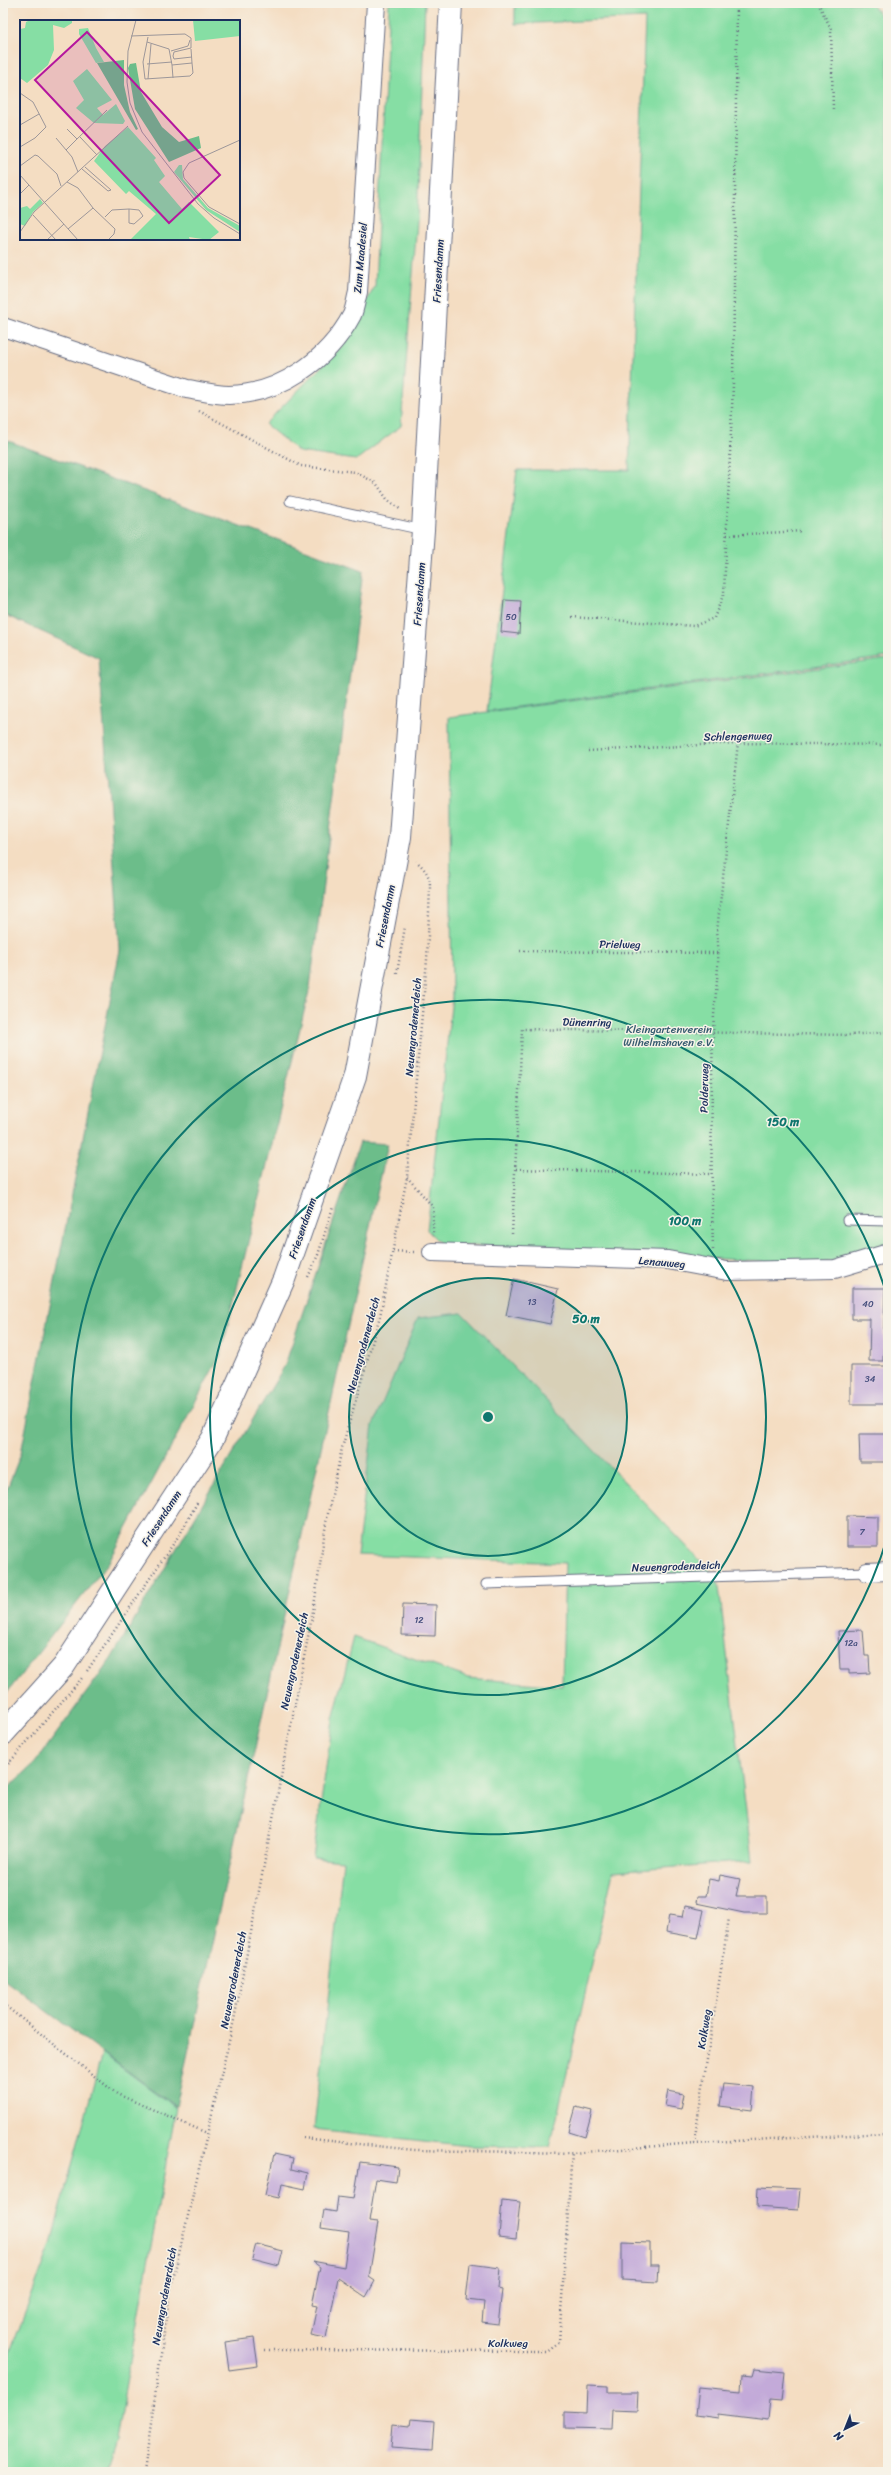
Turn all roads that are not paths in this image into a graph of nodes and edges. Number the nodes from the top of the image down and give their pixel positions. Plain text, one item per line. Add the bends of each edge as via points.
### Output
1 (376, 3) edge
2 (451, 3) edge
3 (3, 327) edge
4 (290, 501) dead end
5 (423, 530) junction
6 (847, 1220) dead end
7 (888, 1221) edge
8 (432, 1252) road end
9 (888, 1253) edge
10 (888, 1571) edge
11 (867, 1572) joint
12 (486, 1584) dead end
13 (3, 1734) edge

1 - 3 street, Zum Maadesiel via 358,292 352,314 339,334 308,366 286,381 260,391 229,395 208,393 187,389
2 - 5 main road, Friesendamm
4 - 5 lane
5 - 13 main road, Friesendamm via 400,837 355,1076 284,1279 214,1438 64,1666
6 - 7 lane
8 - 9 street, Lenauweg via 668,1260 727,1271 835,1269
10 - 11 street
11 - 12 lane, Neuengrodendeich

